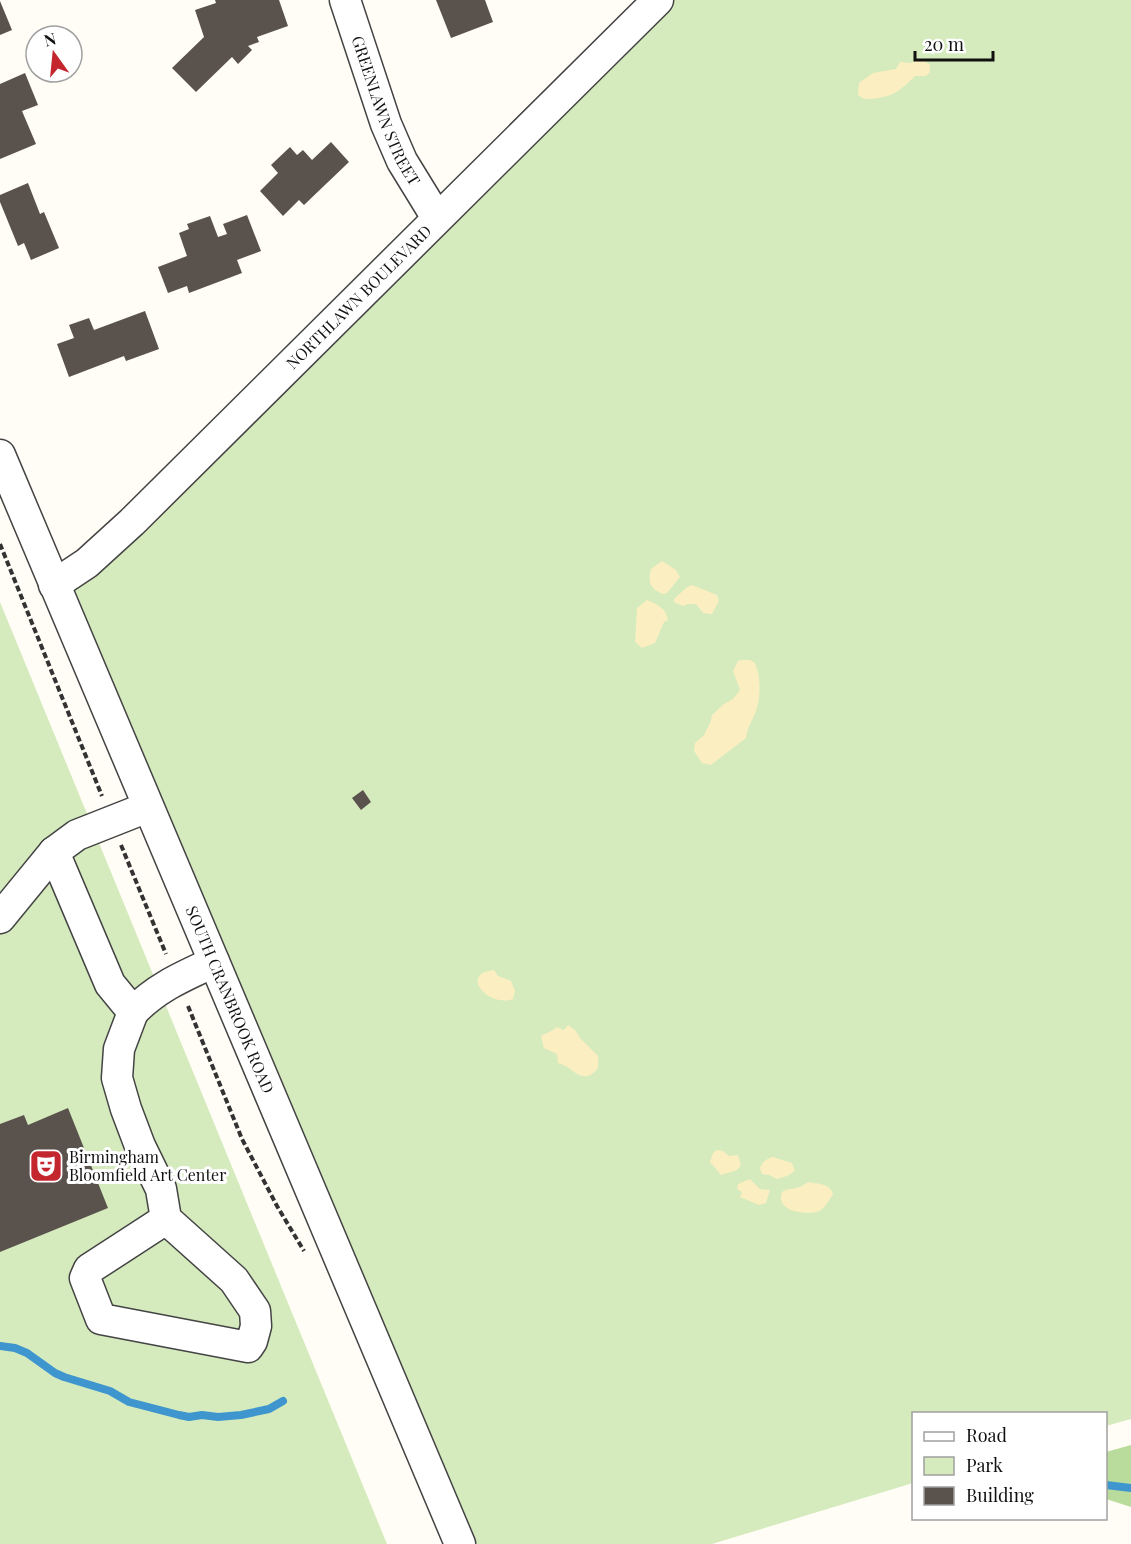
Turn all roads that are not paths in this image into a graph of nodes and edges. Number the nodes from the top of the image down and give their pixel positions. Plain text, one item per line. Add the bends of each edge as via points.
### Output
1 (345, 0) edge
2 (658, 0) edge
3 (437, 218) junction
4 (0, 455) edge
5 (54, 585) junction
6 (148, 807) junction
7 (54, 852) junction
8 (0, 918) edge
9 (214, 962) junction
10 (133, 1012) junction
11 (166, 1219) junction
12 (460, 1544) edge

1 - 3 street, GREENLAWN STREET via 386,124
2 - 3 street, NORTHLAWN BOULEVARD
3 - 5 street, NORTHLAWN BOULEVARD via 132,522 87,563
4 - 5 street, SOUTH CRANBROOK ROAD
5 - 6 street, SOUTH CRANBROOK ROAD
6 - 7 street via 76,835
6 - 9 street, SOUTH CRANBROOK ROAD
7 - 8 street
7 - 10 street via 110,984
9 - 10 street via 149,996
9 - 12 street, SOUTH CRANBROOK ROAD
10 - 11 street via 119,1049 117,1077 140,1146 161,1189
11 - 11 street via 244,1293 255,1311 256,1326 248,1347 101,1319 85,1278 89,1269

